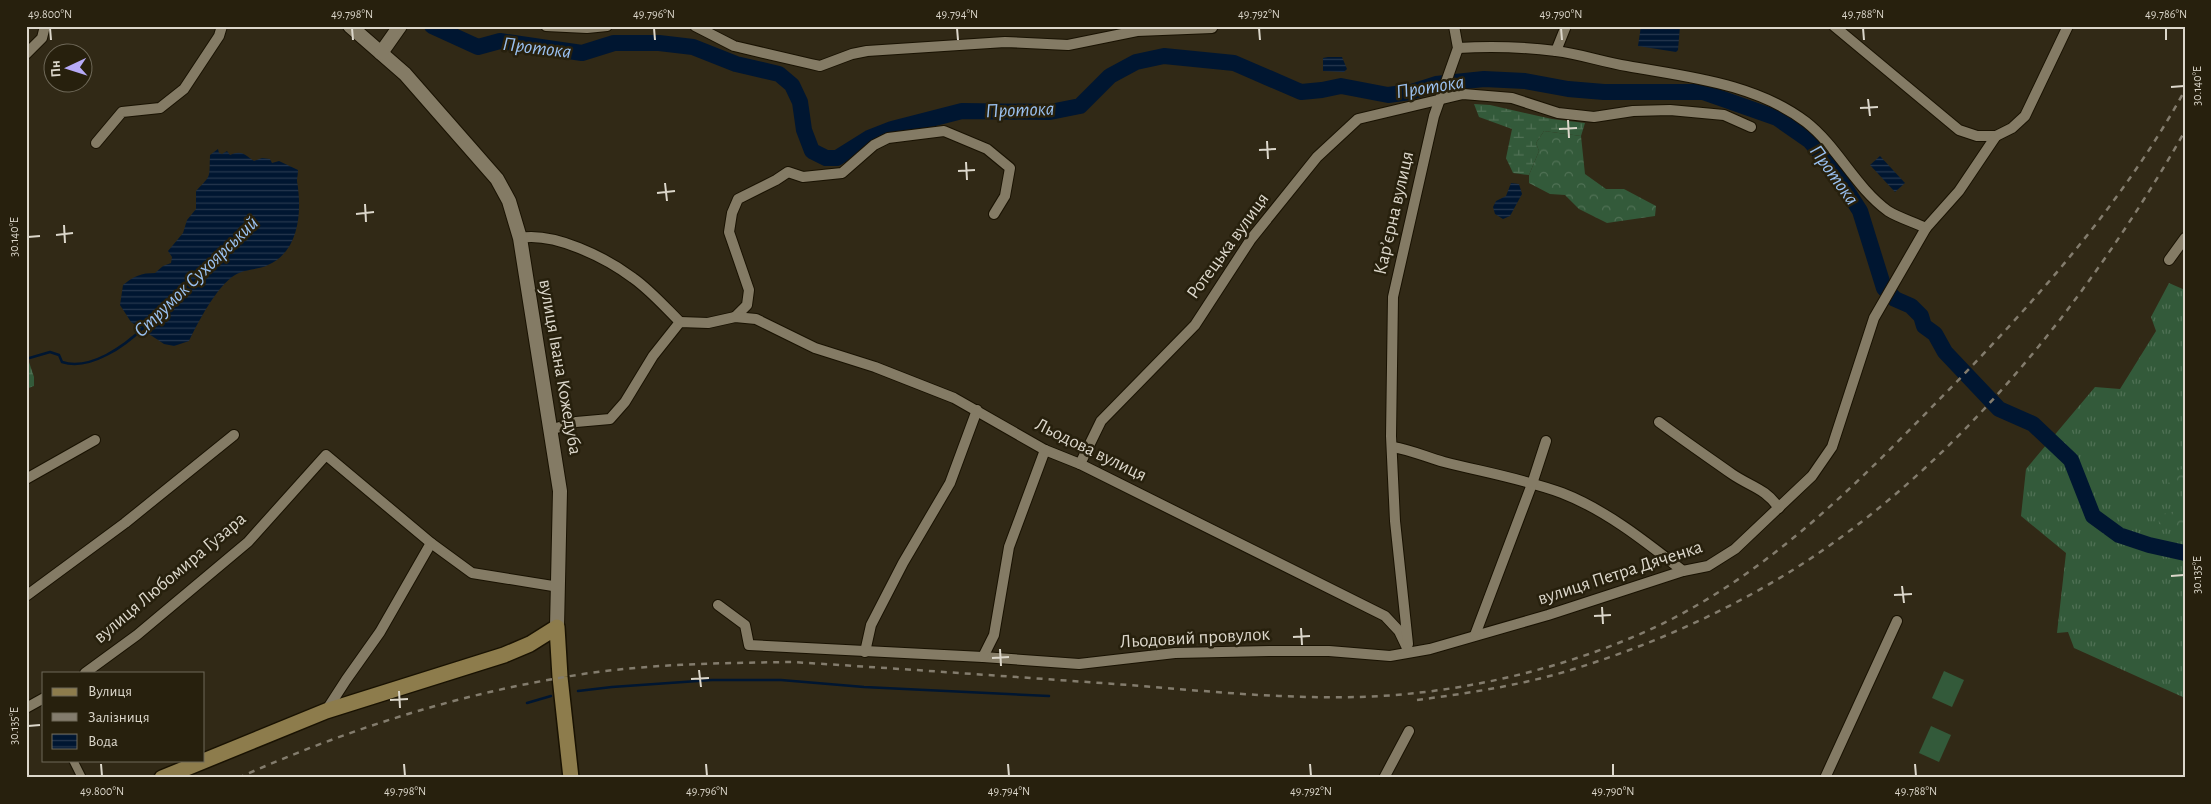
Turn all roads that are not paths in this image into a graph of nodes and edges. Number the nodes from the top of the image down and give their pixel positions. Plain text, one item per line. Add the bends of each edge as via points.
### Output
1 (45, 26) edge
2 (222, 26) edge
3 (350, 26) edge
4 (546, 26) edge
5 (607, 26) edge
6 (695, 26) edge
7 (1213, 26) edge
8 (1454, 26) edge
9 (1566, 26) edge
10 (1834, 26) edge
11 (2068, 26) edge
12 (400, 27) edge
13 (1458, 48) junction
14 (1556, 51) junction
15 (381, 53) junction
16 (26, 54) edge
17 (1442, 100) junction
18 (1751, 127) dead end
19 (1996, 136) junction
20 (96, 142) dead end
21 (994, 214) dead end
22 (1926, 228) junction
23 (520, 238) junction
24 (2185, 238) edge
25 (2168, 260) dead end
26 (735, 317) junction
27 (680, 322) junction
28 (977, 410) junction
29 (1659, 422) dead end
30 (550, 430) junction
31 (234, 436) dead end
32 (95, 440) dead end
33 (1546, 441) dead end
34 (1393, 447) junction
35 (1045, 450) junction
36 (1080, 464) junction
37 (26, 479) edge
38 (1532, 484) junction
39 (1779, 508) junction
40 (431, 543) junction
41 (1683, 570) junction
42 (559, 587) junction
43 (26, 596) edge
44 (718, 605) dead end
45 (1897, 621) dead end
46 (557, 627) junction
47 (1474, 635) junction
48 (865, 652) junction
49 (1409, 652) junction
50 (984, 657) junction
51 (86, 672) edge
52 (42, 701) edge
53 (26, 708) edge
54 (326, 711) junction
55 (1408, 730) dead end
56 (205, 760) edge
57 (74, 762) edge
58 (201, 762) edge
59 (82, 778) edge
60 (162, 778) edge
61 (571, 778) edge
62 (1384, 778) edge
63 (1825, 778) edge

1 - 16 street via 42,38
2 - 20 street via 219,36 184,89 160,108 122,112
3 - 15 street, вулиця Івана Кожедуба
4 - 5 street
6 - 7 street via 734,46 820,66 867,51 1005,42 1068,45 1138,31
8 - 13 street
9 - 14 street
10 - 19 street via 1959,130 1977,136
11 - 19 street via 2026,116
12 - 15 street
13 - 14 street via 1480,46
13 - 17 street, Карʼєрна вулиця
14 - 22 street via 1721,83 1784,108 1806,122 1864,189 1889,212
15 - 23 street, вулиця Івана Кожедуба via 405,74 497,179 509,200
17 - 18 street via 1463,94 1512,98 1558,112 1594,117 1670,110 1724,115
17 - 34 street, Карʼєрна вулиця via 1434,116 1393,298
17 - 36 street, Ротецька вулиця via 1358,119 1317,157 1251,239 1195,325 1100,421
19 - 22 street, вулиця Петра Дяченка via 1960,192
21 - 26 street via 1005,196 1010,168 987,149 944,131 888,138 874,145 842,173 803,177 788,172 738,199 732,212 729,232 749,290 747,305
22 - 39 street, вулиця Петра Дяченка via 1874,318 1832,447 1812,476
23 - 27 street via 532,236 593,253 633,278
23 - 30 street, вулиця Івана Кожедуба
24 - 25 street
26 - 27 street, Льодова вулиця via 708,324
26 - 28 street, Льодова вулиця via 756,319 815,348 875,367
27 - 30 street via 653,356 625,402 610,418 576,422
28 - 35 street, Льодова вулиця
28 - 48 street via 950,483 872,625
29 - 39 street via 1735,476 1759,487
30 - 42 street, вулиця Івана Кожедуба via 560,491
31 - 43 street
32 - 37 street
33 - 38 street
34 - 38 street
34 - 49 street, Карʼєрна вулиця via 1395,521
35 - 36 street, Льодова вулиця
35 - 50 street via 1009,547 994,635
36 - 49 street, Льодова вулиця via 1385,616 1400,631
38 - 41 street via 1564,494 1599,512
38 - 47 street
39 - 41 street, вулиця Петра Дяченка via 1735,549 1708,566
40 - 42 street, вулиця Любомира Гузара via 472,573
40 - 51 street, вулиця Любомира Гузара via 326,455 242,548 137,635
40 - 54 street via 380,632
41 - 47 street, вулиця Петра Дяченка via 1548,615
42 - 46 street, вулиця Івана Кожедуба
44 - 48 street, Льодовий провулок via 745,625 749,645
45 - 63 street
46 - 54 main road via 504,655
46 - 61 main road, вулиця Івана Кожедуба
47 - 49 street, вулиця Петра Дяченка
48 - 50 street, Льодовий провулок
49 - 50 street, Льодовий провулок via 1390,656 1286,651 1175,653 1079,664
52 - 53 street
54 - 56 main road
55 - 62 street
57 - 59 street
58 - 60 main road

